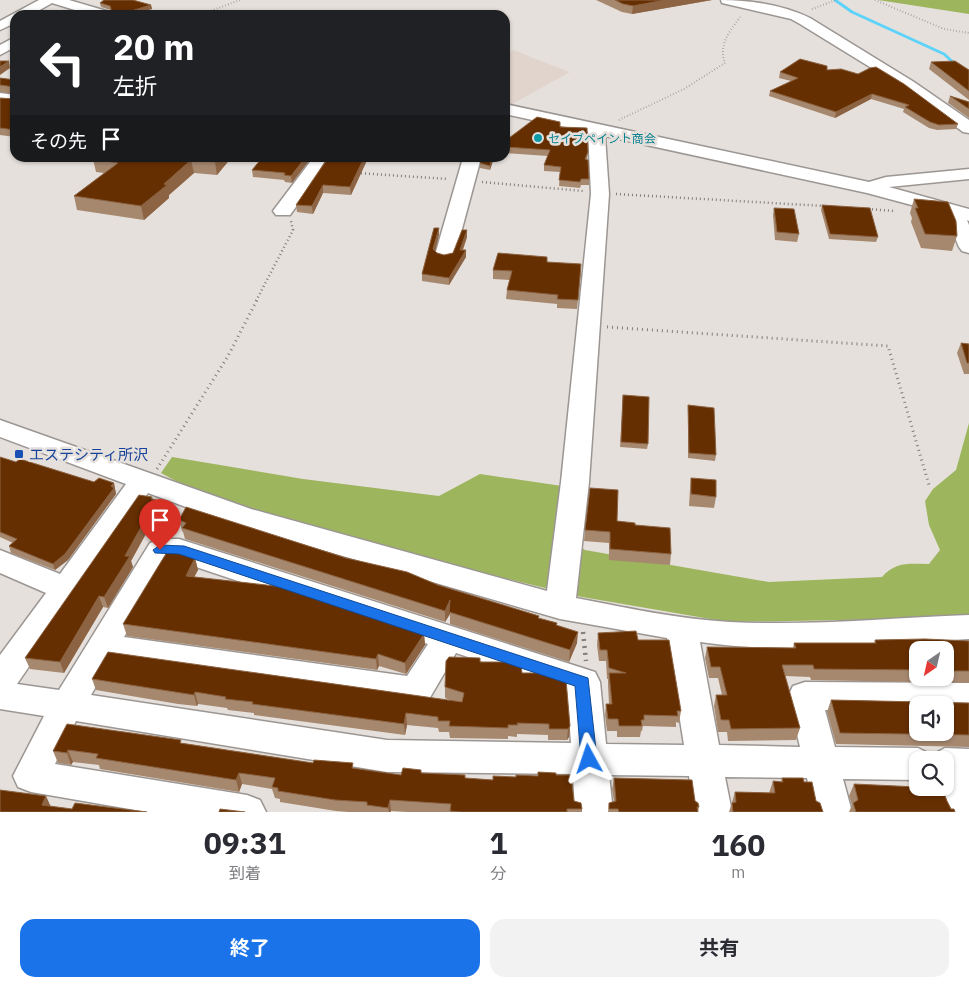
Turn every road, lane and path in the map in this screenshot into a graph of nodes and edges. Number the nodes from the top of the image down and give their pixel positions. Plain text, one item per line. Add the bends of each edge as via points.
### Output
1 (48, 0) edge
2 (56, 0) edge
3 (240, 0) edge
4 (727, 0) edge
5 (836, 0) edge
6 (875, 0) edge
7 (71, 4) junction
8 (753, 6) junction
9 (30, 10) edge
10 (62, 10) edge
11 (90, 10) edge
12 (213, 10) edge
13 (795, 16) junction
14 (969, 33) edge
15 (510, 110) edge
16 (969, 128) edge
17 (599, 129) junction
18 (319, 162) edge
19 (471, 162) edge
20 (969, 174) edge
21 (870, 188) junction
22 (600, 194) junction
23 (832, 207) edge
24 (860, 208) edge
25 (283, 211) joint
26 (897, 211) dead end
27 (961, 213) edge
28 (969, 246) edge
29 (446, 255) edge
30 (589, 326) junction
31 (0, 428) edge
32 (146, 481) junction
33 (929, 485) dead end
34 (195, 500) junction
35 (160, 550) junction
36 (0, 561) edge
37 (66, 589) junction
38 (571, 616) junction
39 (969, 627) edge
40 (681, 628) junction
41 (448, 639) junction
42 (103, 647) junction
43 (0, 681) edge
44 (583, 682) junction
45 (0, 695) edge
46 (969, 697) edge
47 (67, 706) junction
48 (589, 759) junction
49 (704, 761) junction
50 (820, 761) junction
51 (909, 764) edge
52 (954, 764) edge
53 (969, 765) edge
54 (954, 789) edge
55 (247, 812) edge
56 (594, 812) edge
57 (713, 812) edge
58 (833, 812) edge
59 (962, 812) edge

1 - 9 street
2 - 7 street
3 - 12 path
4 - 8 street
5 - 13 path
6 - 14 path via 944,29
7 - 10 street
7 - 11 street
8 - 13 street
8 - 17 path via 740,17 721,48 725,62 684,89
13 - 16 street via 909,85
15 - 17 street
17 - 21 street
17 - 22 street
18 - 25 street
19 - 29 street
20 - 21 street via 886,182
21 - 27 street
22 - 23 path
22 - 30 street
24 - 26 path
25 - 32 path via 292,222 293,230 281,254 228,356
27 - 28 street
30 - 33 path via 888,346
30 - 38 street via 575,482
31 - 32 street
32 - 34 street
32 - 37 street
34 - 35 path
34 - 38 street
35 - 41 street via 179,550
35 - 42 street
36 - 37 street
37 - 43 street
38 - 40 street
38 - 44 path via 587,675
39 - 40 street via 781,636
40 - 49 street
41 - 42 street via 416,691
41 - 44 street
42 - 47 street
44 - 48 street
45 - 47 street
46 - 50 street via 805,696
47 - 48 street via 387,756
47 - 55 street via 31,776
48 - 49 street
48 - 56 street
49 - 50 street
49 - 57 street
50 - 51 street
50 - 58 street
52 - 53 street
54 - 59 street

